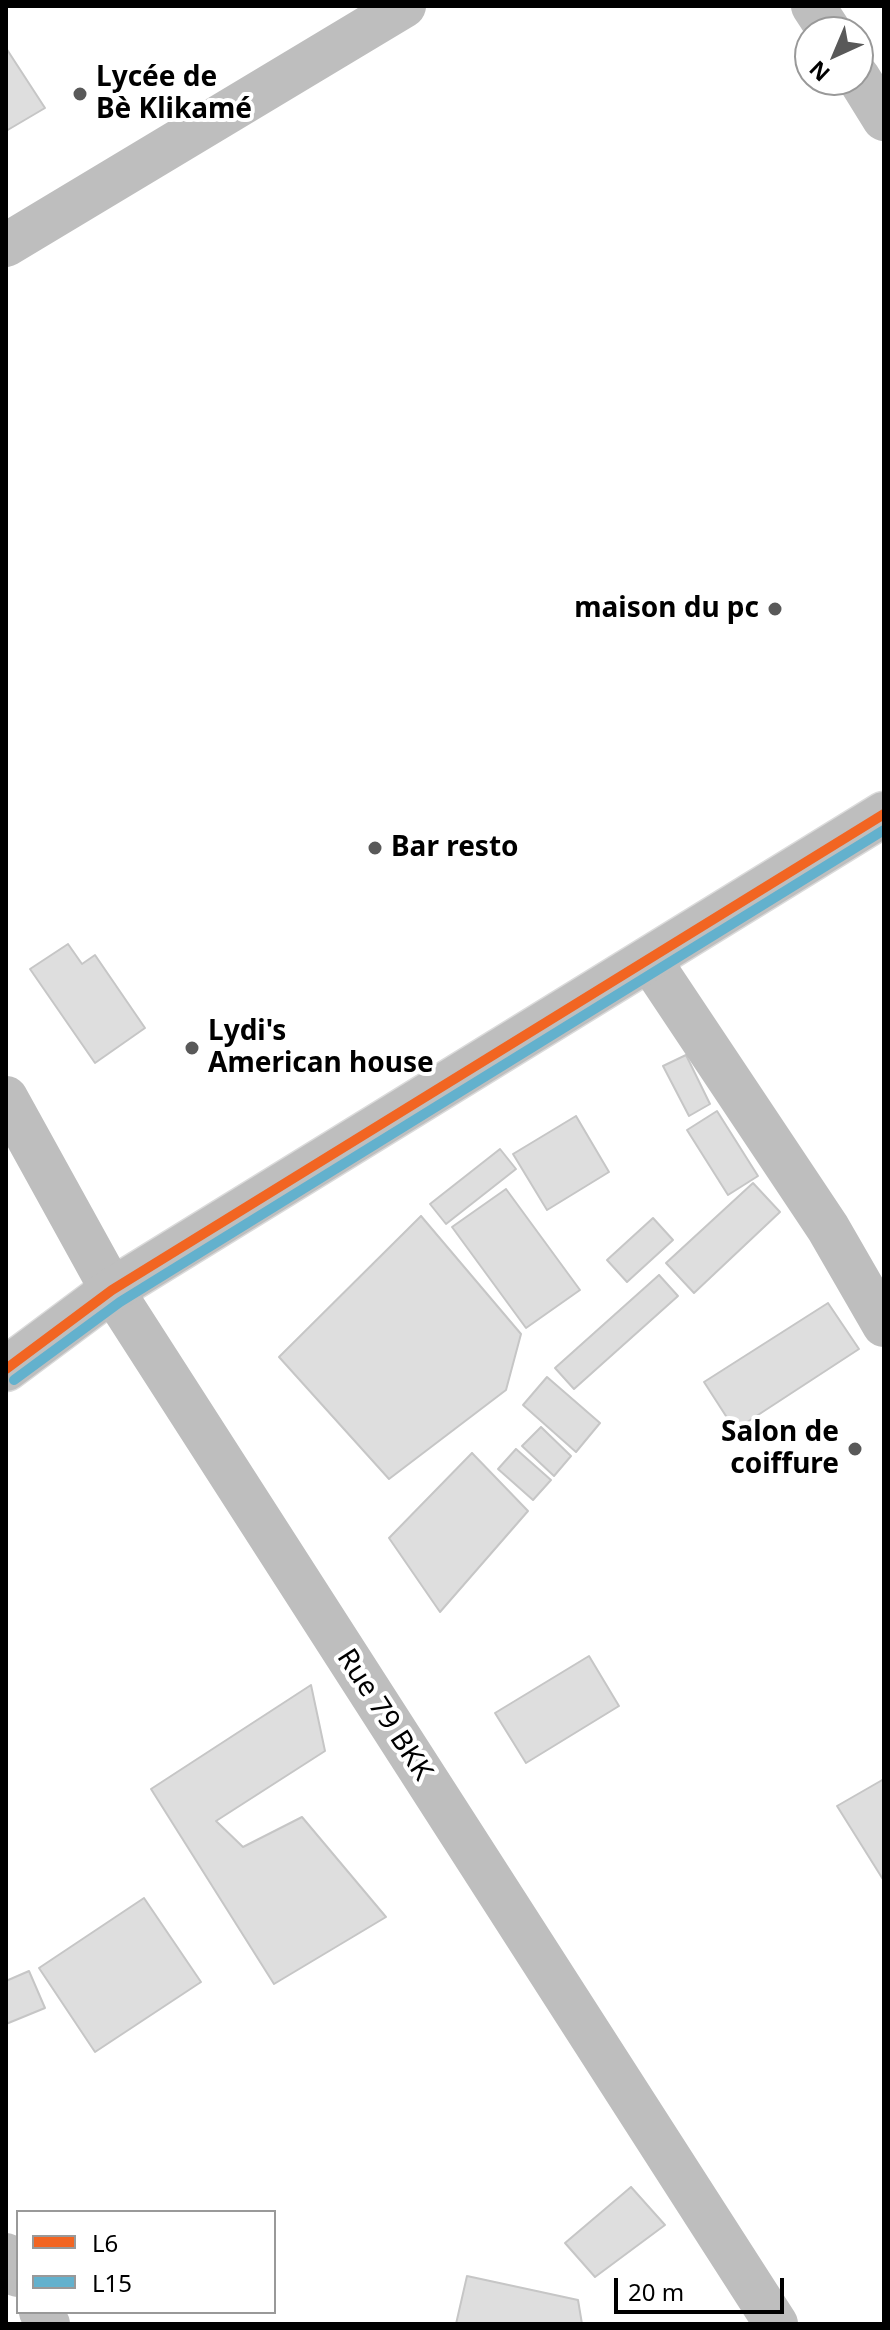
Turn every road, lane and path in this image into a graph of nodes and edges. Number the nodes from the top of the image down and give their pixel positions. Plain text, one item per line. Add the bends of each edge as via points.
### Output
1 (404, 6) edge
2 (870, 96) edge
3 (884, 119) edge
4 (6, 245) edge
5 (884, 814) edge
6 (650, 961) junction
7 (6, 1098) edge
8 (112, 1290) junction
9 (884, 1325) edge
10 (6, 1369) edge
11 (776, 2324) edge

1 - 4 street
2 - 3 street
5 - 6 street
6 - 8 street
6 - 9 street via 828,1228
7 - 8 street, Rue 79 BKK
8 - 10 street
8 - 11 street, Rue 79 BKK

